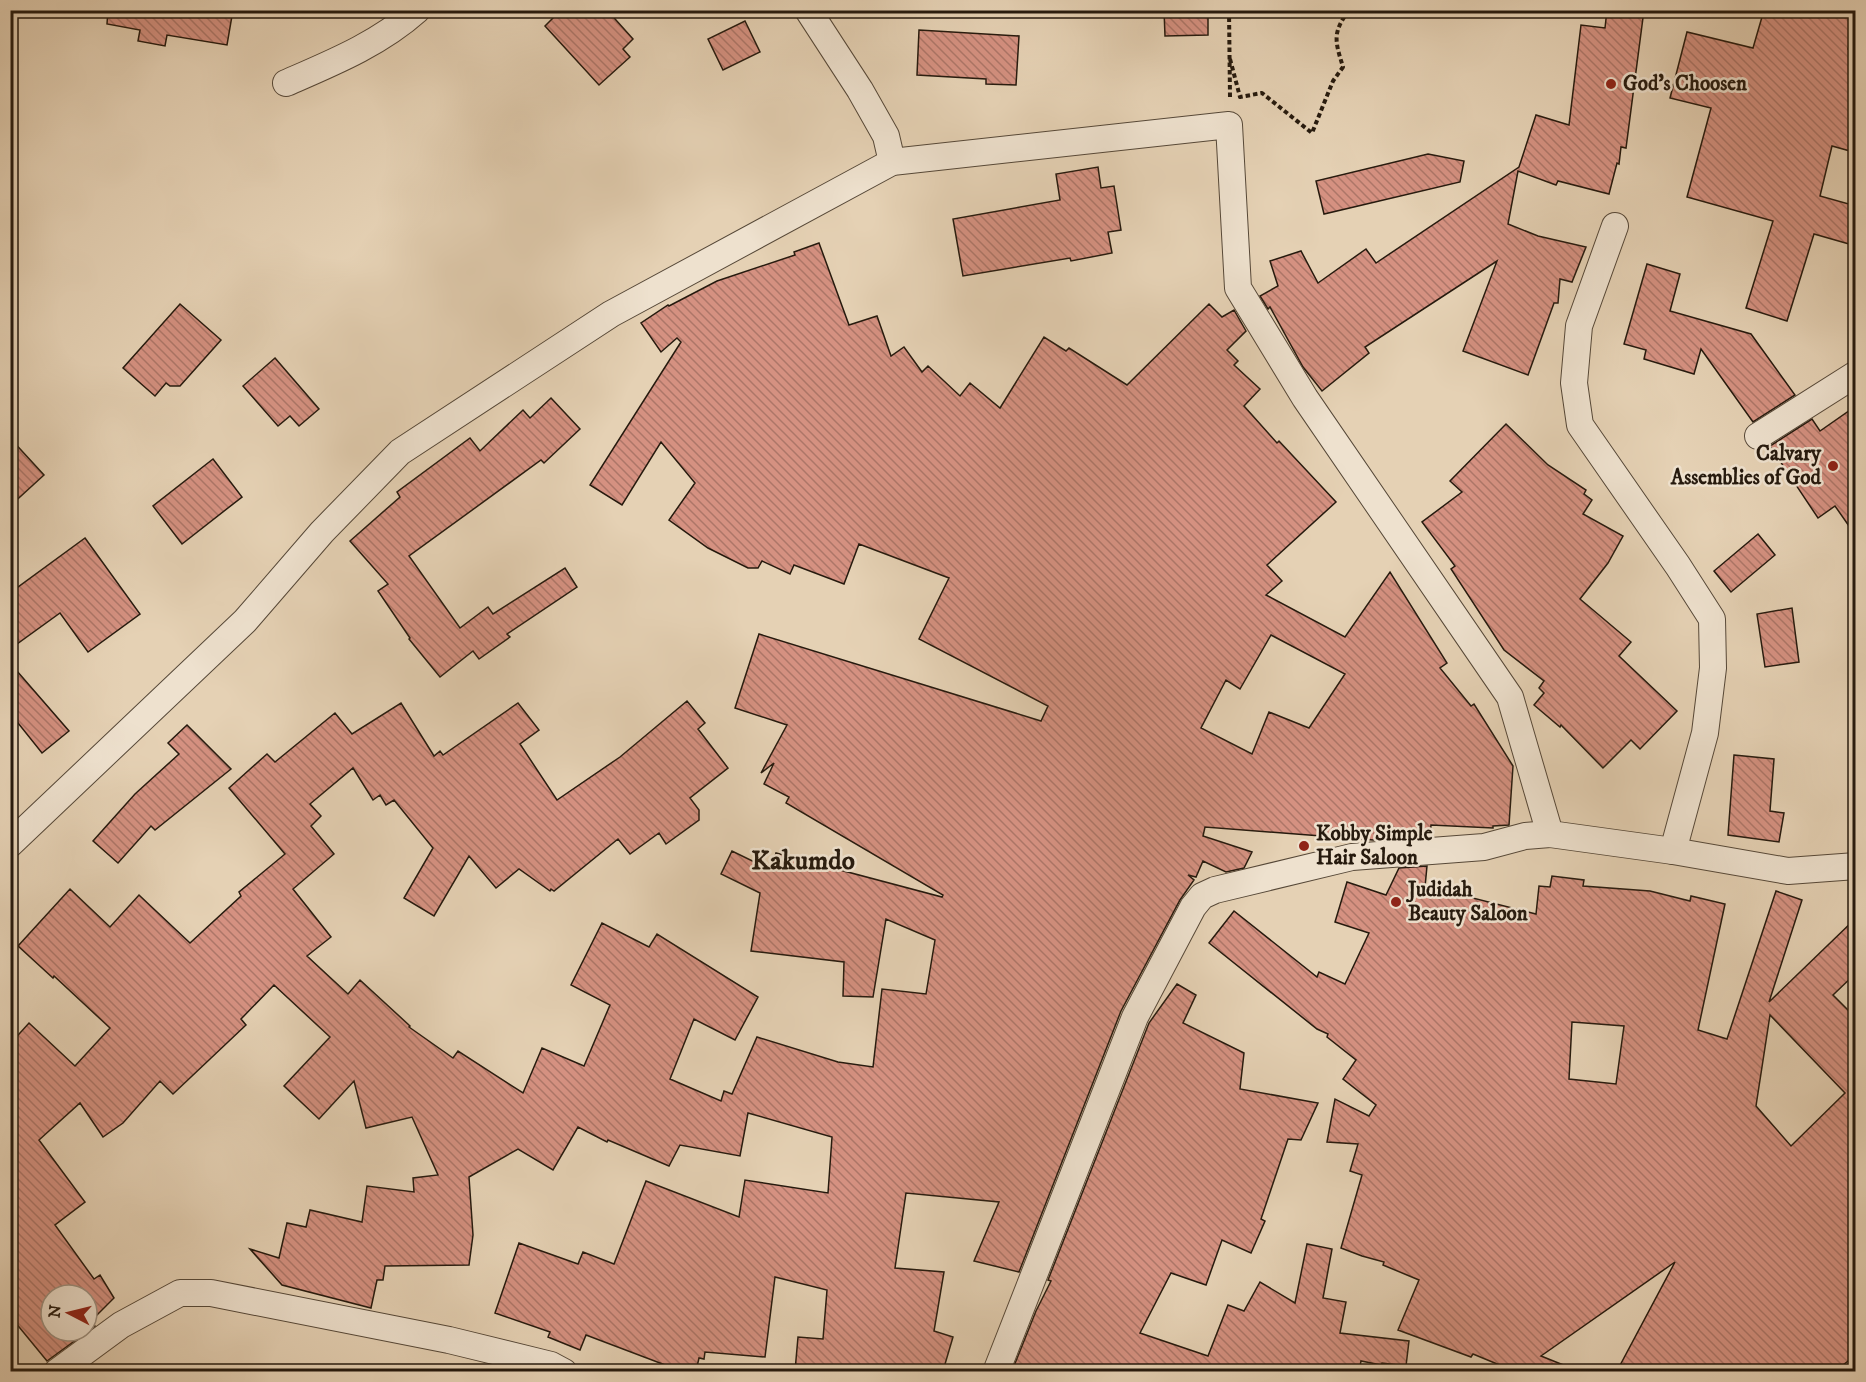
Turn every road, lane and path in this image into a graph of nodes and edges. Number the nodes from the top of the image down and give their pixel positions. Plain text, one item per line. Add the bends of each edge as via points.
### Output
1 (417, 10) edge
2 (808, 10) edge
3 (1229, 10) edge
4 (1349, 10) edge
5 (1230, 59) junction
6 (286, 82) dead end
7 (1229, 125) junction
8 (892, 162) junction
9 (1615, 226) dead end
10 (1856, 374) edge
11 (1758, 436) dead end
12 (1550, 834) junction
13 (10, 844) edge
14 (1673, 851) junction
15 (1856, 866) edge
16 (57, 1371) edge
17 (564, 1371) edge
18 (996, 1371) edge

1 - 6 street via 388,33 348,56
2 - 8 street via 886,136
3 - 5 path
4 - 5 path via 1337,26 1337,47 1343,67 1333,81 1312,133 1262,93 1240,96
5 - 7 path
7 - 8 street
7 - 12 street via 1238,288 1305,398 1510,697
8 - 13 street via 611,314 400,452 322,532 245,621
9 - 14 street via 1579,326 1574,383 1580,425 1712,619 1713,668 1706,734
10 - 11 street
12 - 14 street
12 - 18 street via 1484,847 1352,857 1202,896 1135,1017
14 - 15 street via 1788,872
16 - 17 street via 121,1325 180,1293 211,1293 449,1340

